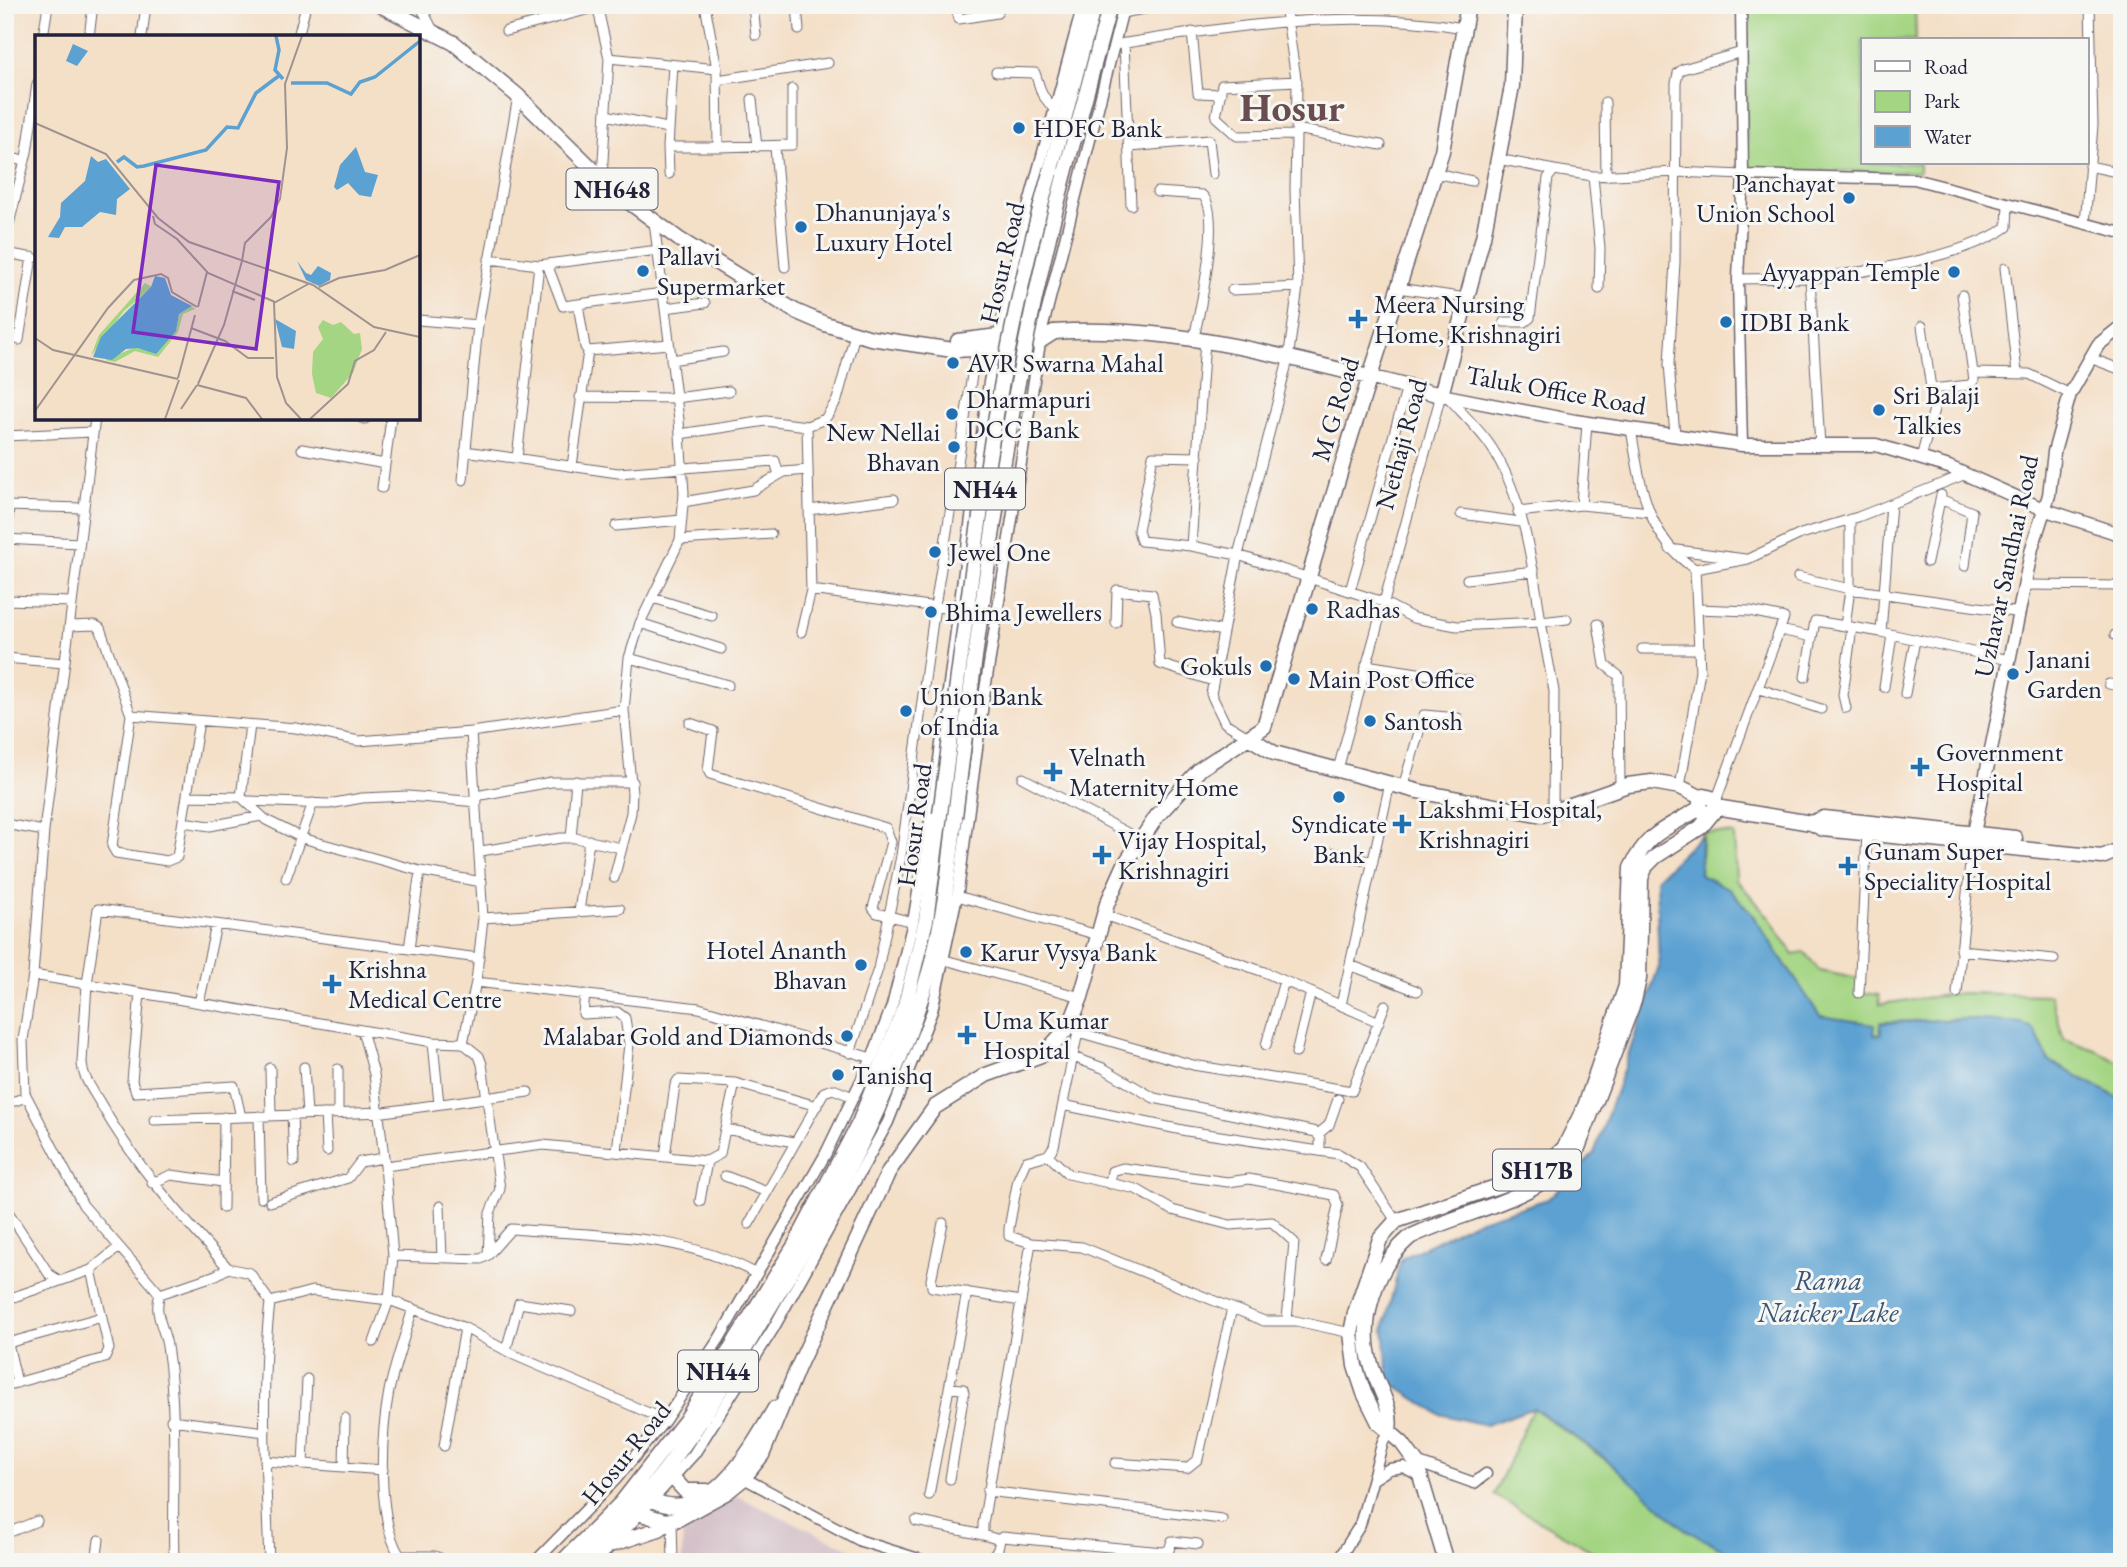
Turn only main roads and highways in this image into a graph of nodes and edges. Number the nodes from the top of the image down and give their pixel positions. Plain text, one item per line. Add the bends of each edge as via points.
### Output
1 (380, 5) edge
2 (1094, 5) edge
3 (1468, 5) edge
4 (1516, 5) edge
5 (1119, 8) edge
6 (1058, 171) junction
7 (776, 297) junction
8 (2122, 326) edge
9 (2122, 333) edge
10 (997, 343) junction
11 (2093, 354) junction
12 (1370, 378) junction
13 (1444, 396) junction
14 (2044, 506) junction
15 (2122, 535) edge
16 (2032, 548) junction
17 (2006, 659) junction
18 (1250, 738) junction
19 (1706, 807) junction
20 (947, 816) junction
21 (1811, 823) junction
22 (1973, 834) junction
23 (2118, 852) edge
24 (835, 1133) road end
25 (850, 1139) junction
26 (1389, 1430) junction
27 (739, 1476) junction
28 (673, 1478) road end
29 (714, 1489) junction
30 (654, 1501) road end
31 (642, 1514) road end
32 (671, 1521) junction
33 (613, 1544) road end
34 (562, 1562) edge
35 (580, 1562) edge
36 (1446, 1562) edge

1 - 7 main road, NH648 via 454,43 654,222
2 - 6 main road, Hosur Road / NH44
3 - 12 main road, M G Road via 1442,151
4 - 13 main road, Nethaji Road via 1512,86
5 - 6 main road, Hosur Road / NH44
6 - 20 main road, Hosur Road / NH44, bridge via 1015,307 1000,393
7 - 10 main road, NH648 via 859,329
7 - 10 main road, NH648 via 795,311 855,334 915,346 976,350
8 - 11 main road, Uzhavar Sandhai Road
9 - 11 main road
10 - 12 main road, Taluk Office Road / NH648 via 1099,329 1199,339
11 - 14 main road, Uzhavar Sandhai Road via 2070,394 2049,457 2041,492
12 - 13 main road, Taluk Office Road
12 - 18 main road, M G Road via 1264,727
13 - 14 main road, Taluk Office Road via 1742,445 1876,445
14 - 15 main road, Taluk Office Road
14 - 16 main road, Uzhavar Sandhai Road
16 - 17 main road, Uzhavar Sandhai Road
16 - 17 main road via 2027,551
17 - 22 main road, Uzhavar Sandhai Road
18 - 19 main road via 1274,753 1542,815 1652,782 1679,787
18 - 27 main road via 1200,769 1157,816 1125,863 1104,915 1074,1029 1044,1054 986,1075 935,1107 889,1171 762,1455
19 - 21 main road
19 - 26 main road, SH17B via 1701,827 1646,866 1641,878 1639,979 1634,1001 1576,1153 1559,1173 1528,1190 1410,1237 1380,1273 1367,1329 1368,1352 1391,1415
19 - 26 main road, SH17B via 1663,827 1645,843 1631,868 1626,986 1585,1106 1564,1148 1545,1166 1516,1181 1396,1221 1380,1239 1350,1333 1364,1393 1379,1423
20 - 25 main road, Hosur Road / NH44 via 905,1006
20 - 35 main road, Hosur Road / NH44 via 939,929 919,1005 829,1219 809,1242 671,1462
21 - 22 main road via 1824,829 1867,833
21 - 22 main road via 1824,818
22 - 23 main road via 2102,857
24 - 25 main road
25 - 34 main road, Hosur Road / NH44 via 795,1245 680,1429 621,1503
26 - 36 main road via 1416,1462
27 - 29 main road
27 - 32 main road via 727,1492
28 - 29 main road via 690,1493
29 - 30 main road via 675,1507
31 - 32 main road
32 - 33 main road

